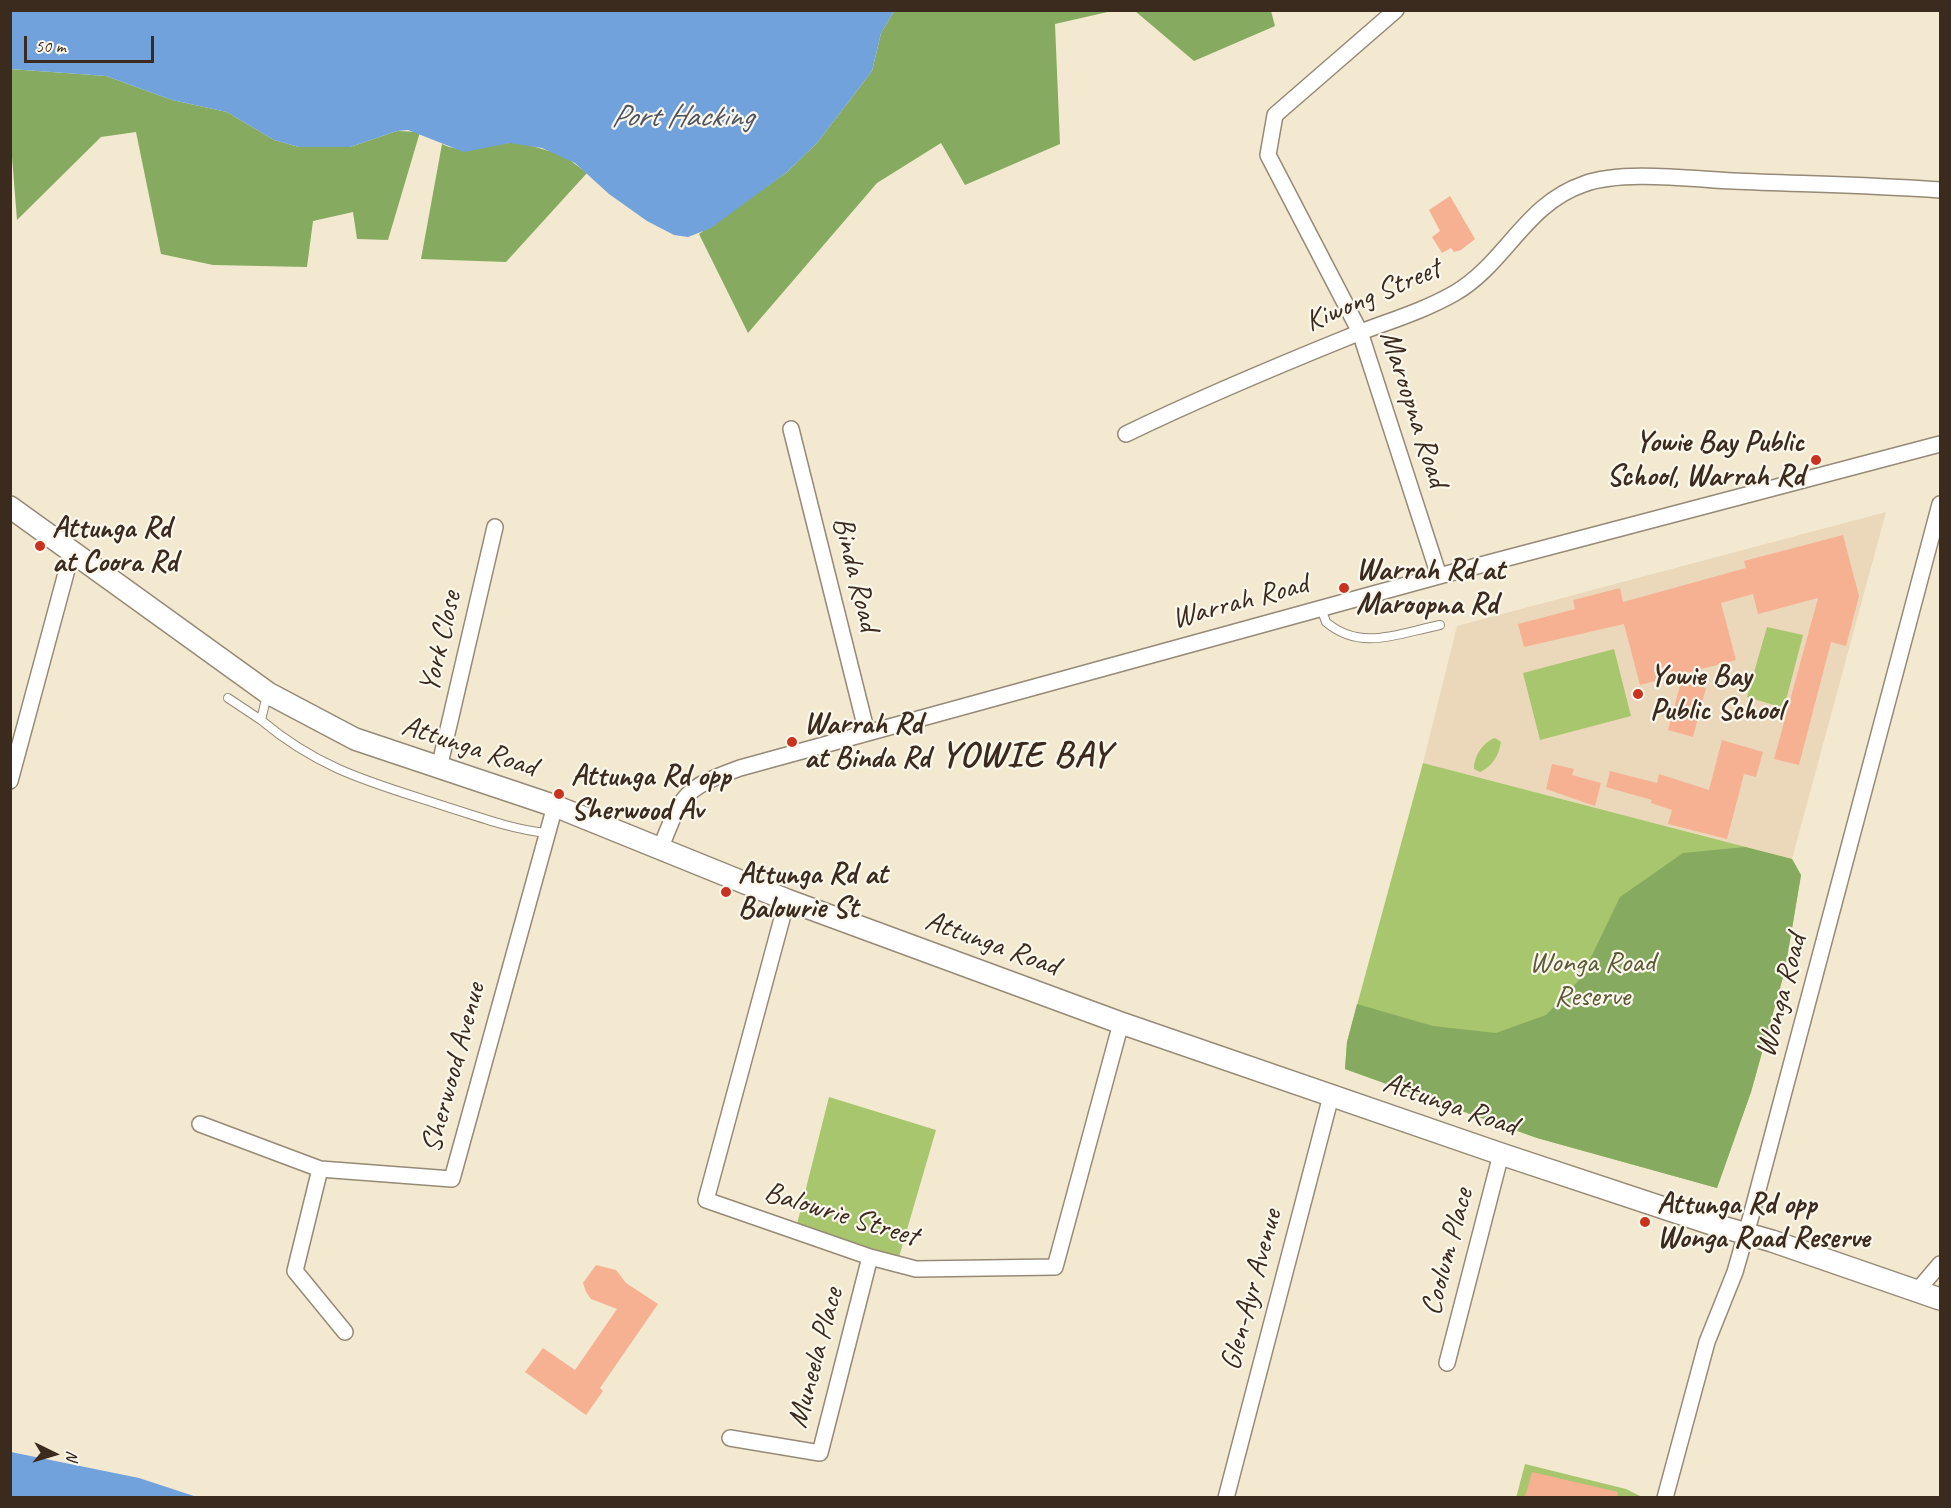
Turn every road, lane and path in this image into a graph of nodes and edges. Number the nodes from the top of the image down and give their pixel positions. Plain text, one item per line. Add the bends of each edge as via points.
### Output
1 (1396, 10) edge
2 (1941, 190) edge
3 (1360, 332) junction
4 (791, 429) dead end
5 (1126, 434) dead end
6 (1941, 444) edge
7 (1941, 504) edge
8 (10, 507) edge
9 (495, 527) dead end
10 (72, 551) junction
11 (1439, 576) junction
12 (1321, 608) junction
13 (1440, 624) dead end
14 (267, 693) junction
15 (228, 698) dead end
16 (261, 720) junction
17 (867, 733) junction
18 (439, 768) junction
19 (10, 781) edge
20 (555, 806) junction
21 (546, 833) junction
22 (661, 847) junction
23 (787, 900) junction
24 (1121, 1023) junction
25 (1331, 1096) junction
26 (200, 1124) dead end
27 (1502, 1154) junction
28 (320, 1170) junction
29 (1746, 1234) junction
30 (870, 1257) junction
31 (1941, 1264) edge
32 (1917, 1291) junction
33 (1941, 1299) edge
34 (345, 1332) dead end
35 (1447, 1363) dead end
36 (730, 1438) dead end
37 (1226, 1497) edge
38 (1665, 1497) edge

1 - 3 street, Maroopna Road via 1275,115 1268,155
2 - 3 street, Kiwong Street via 1690,179 1611,178 1585,183 1558,195 1523,224 1499,257 1455,293 1411,315
3 - 5 street, Kiwong Street via 1201,397
3 - 11 street, Maroopna Road
4 - 17 street, Binda Road
6 - 11 street, Warrah Road
7 - 29 street, Wonga Road
8 - 10 street, Attunga Road
9 - 18 street, York Close
10 - 14 street, Attunga Road
10 - 19 street
11 - 12 street, Warrah Road
12 - 13 lane via 1326,622 1353,639 1378,638
12 - 17 street, Warrah Road
14 - 16 lane
14 - 18 street, Attunga Road via 355,739
15 - 16 lane
16 - 21 lane via 288,743 328,766 483,819
17 - 22 street, Warrah Road via 740,768 696,786 679,806
18 - 20 street, Attunga Road
20 - 21 street, Sherwood Avenue
20 - 22 street, Attunga Road
21 - 28 street, Sherwood Avenue via 452,1179
22 - 23 street, Attunga Road
23 - 24 street, Attunga Road
23 - 30 street, Balowrie Street via 706,1200
24 - 25 street, Attunga Road
24 - 30 street, Balowrie Street via 1055,1267 916,1269
25 - 27 street, Attunga Road
25 - 37 street, Glen-Ayr Avenue
26 - 28 street
27 - 29 street, Attunga Road
27 - 35 street, Coolum Place
28 - 34 street via 295,1271
29 - 32 street, Attunga Road
29 - 38 street, Wonga Road via 1707,1342
30 - 36 street, Muneela Place via 820,1453
31 - 32 street
32 - 33 street, Attunga Road

